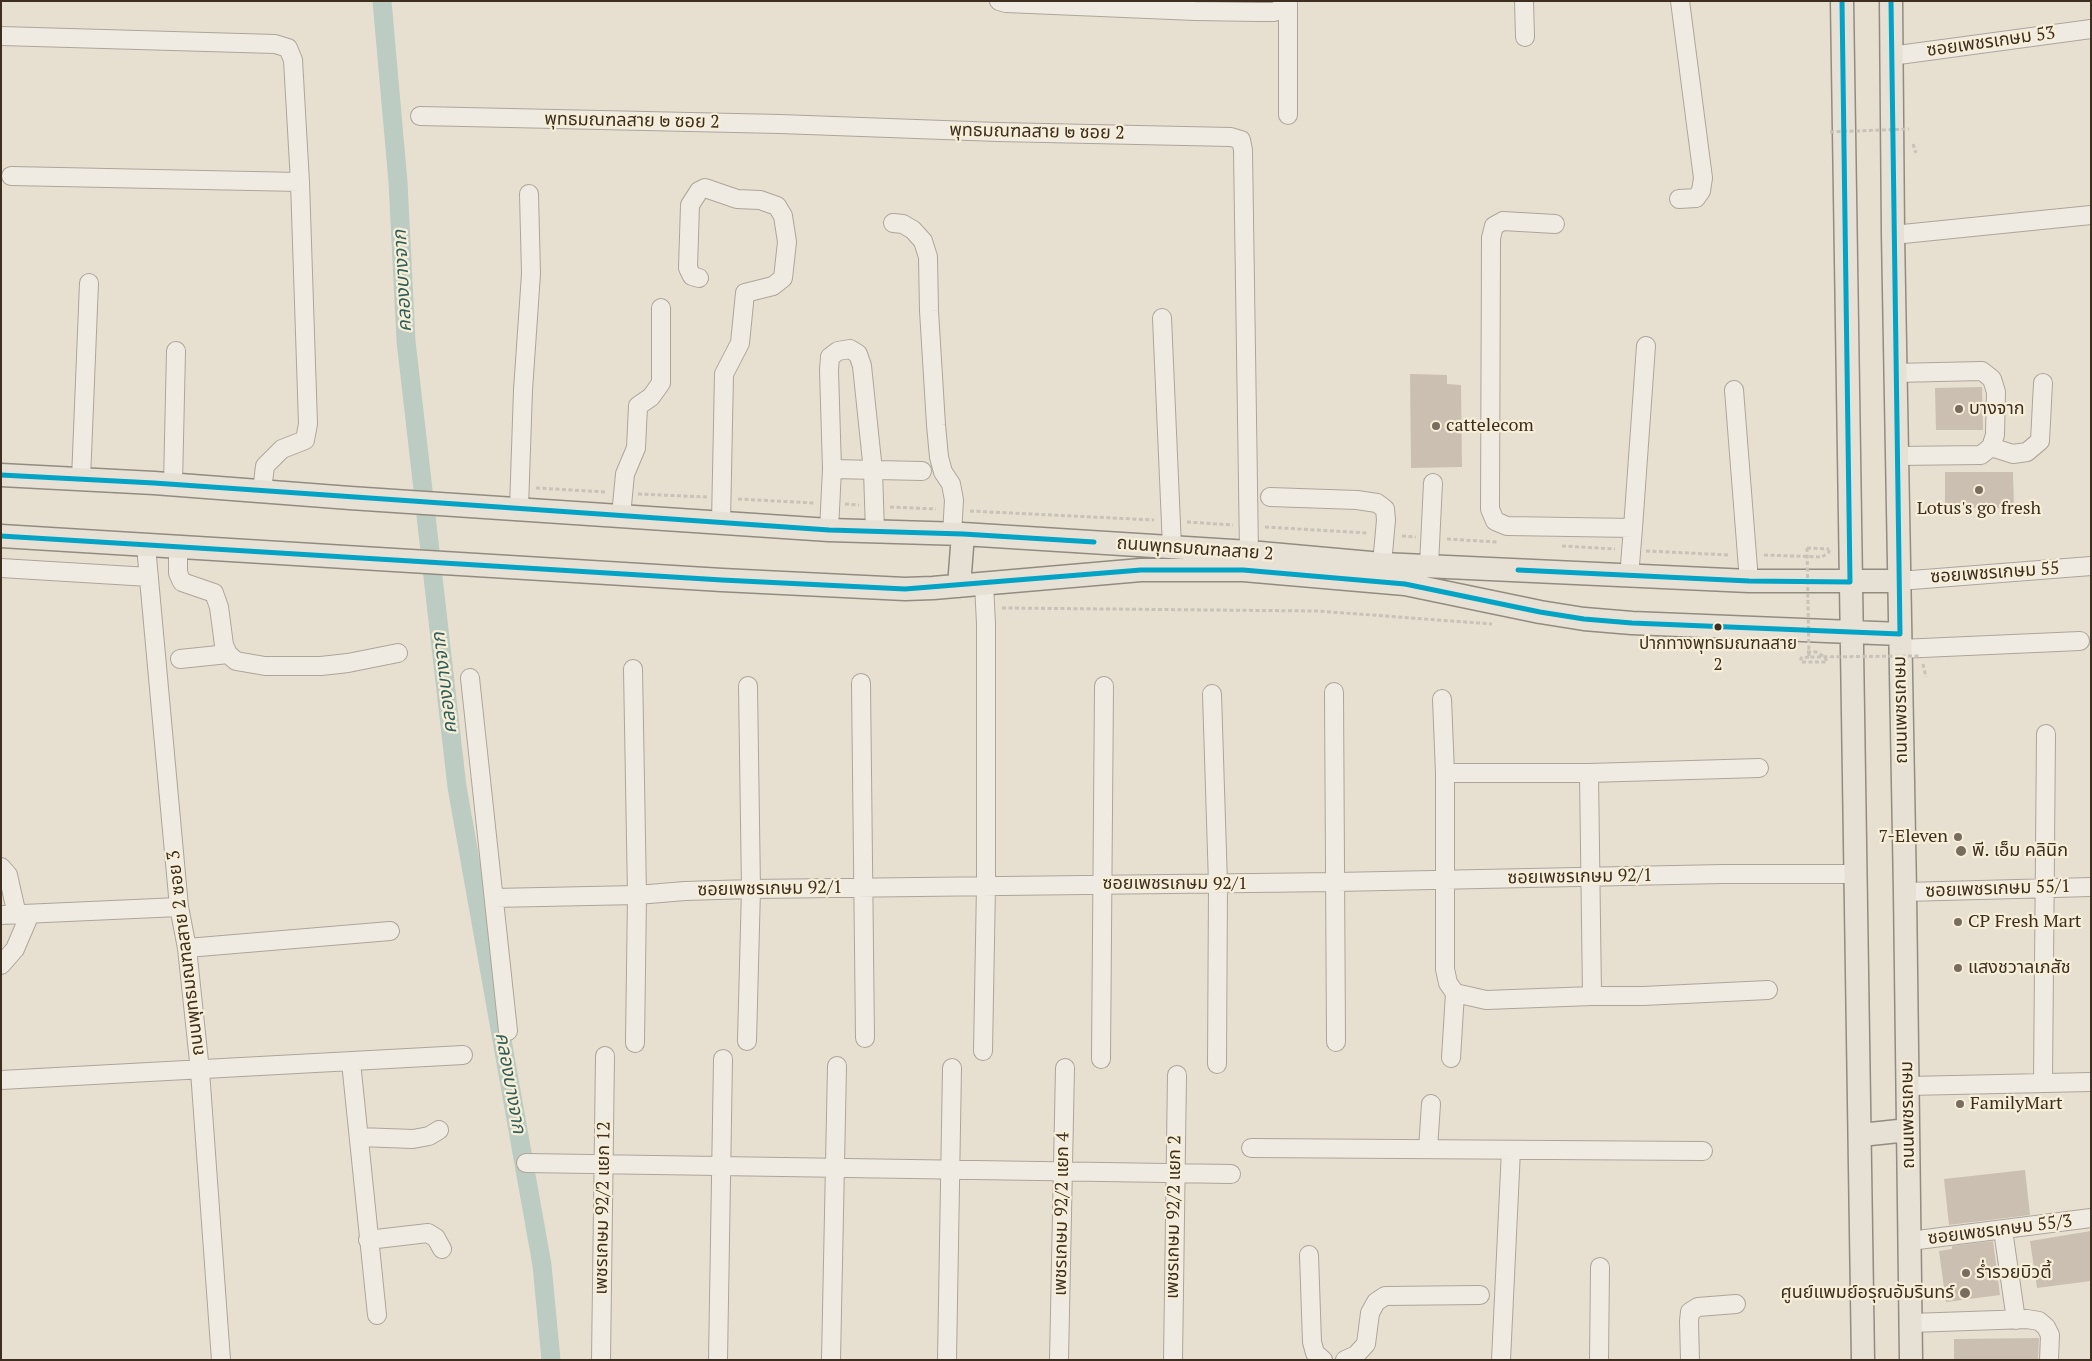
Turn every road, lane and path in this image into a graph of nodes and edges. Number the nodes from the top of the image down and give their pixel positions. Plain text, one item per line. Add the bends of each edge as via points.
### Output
1 (999, 1) edge
2 (1288, 1) edge
3 (1524, 1) edge
4 (1680, 1) edge
5 (1842, 1) edge
6 (1891, 1) edge
7 (2091, 29) edge
8 (1, 36) edge
9 (1525, 37) dead end
10 (1891, 56) junction
11 (420, 116) dead end
12 (1288, 116) dead end
13 (1909, 129) dead end
14 (1830, 132) dead end
15 (10, 176) dead end
16 (300, 182) junction
17 (529, 194) dead end
18 (1679, 199) dead end
19 (2091, 215) edge
20 (893, 224) dead end
21 (1554, 224) dead end
22 (1892, 235) junction
23 (699, 278) dead end
24 (89, 283) dead end
25 (661, 308) dead end
26 (1162, 318) dead end
27 (1646, 346) dead end
28 (176, 352) dead end
29 (1895, 374) junction
30 (2043, 383) dead end
31 (1734, 390) dead end
32 (1991, 448) junction
33 (1896, 456) junction
34 (832, 469) junction
35 (873, 471) junction
36 (922, 471) dead end
37 (1, 475) edge
38 (81, 479) junction
39 (1433, 483) dead end
40 (174, 484) junction
41 (262, 491) junction
42 (1270, 497) dead end
43 (513, 508) junction
44 (621, 516) junction
45 (721, 522) junction
46 (1633, 528) junction
47 (829, 530) junction
48 (875, 532) junction
49 (958, 534) junction
50 (1, 536) edge
51 (146, 546) junction
52 (178, 547) junction
53 (1172, 547) junction
54 (1829, 549) dead end
55 (1249, 552) junction
56 (1382, 564) junction
57 (1429, 565) junction
58 (2091, 566) edge
59 (1, 568) edge
60 (150, 576) junction
61 (1629, 577) junction
62 (1749, 581) junction
63 (1899, 581) junction
64 (1850, 582) junction
65 (984, 584) junction
66 (959, 586) junction
67 (985, 608) junction
68 (1495, 624) dead end
69 (1851, 632) junction
70 (1900, 641) junction
71 (2080, 641) dead end
72 (398, 653) dead end
73 (228, 654) junction
74 (1921, 656) dead end
75 (1809, 657) junction
76 (180, 659) dead end
77 (1827, 662) dead end
78 (633, 669) dead end
79 (470, 678) dead end
80 (861, 683) dead end
81 (748, 686) dead end
82 (1104, 686) dead end
83 (1334, 692) dead end
84 (1212, 694) dead end
85 (1442, 699) dead end
86 (2046, 734) dead end
87 (1759, 768) dead end
88 (1445, 773) junction
89 (1589, 773) junction
90 (1, 867) edge
91 (1856, 874) junction
92 (1591, 876) junction
93 (1445, 880) junction
94 (1336, 882) junction
95 (1103, 884) junction
96 (1218, 884) junction
97 (986, 886) junction
98 (2044, 887) junction
99 (2091, 887) edge
100 (864, 888) junction
101 (752, 889) junction
102 (1905, 892) junction
103 (637, 895) junction
104 (494, 898) junction
105 (179, 907) junction
106 (16, 915) edge
107 (390, 930) dead end
108 (187, 948) junction
109 (1, 965) edge
110 (1768, 990) dead end
111 (1455, 993) junction
112 (1592, 996) junction
113 (508, 1031) dead end
114 (865, 1038) dead end
115 (747, 1040) dead end
116 (1336, 1042) dead end
117 (635, 1043) dead end
118 (983, 1050) dead end
119 (464, 1055) dead end
120 (605, 1056) dead end
121 (1451, 1058) dead end
122 (723, 1059) dead end
123 (1101, 1059) dead end
124 (351, 1062) junction
125 (1216, 1064) dead end
126 (837, 1066) dead end
127 (952, 1068) dead end
128 (1065, 1068) dead end
129 (200, 1071) junction
130 (1177, 1075) dead end
131 (1, 1080) edge
132 (2091, 1082) edge
133 (2043, 1083) junction
134 (1908, 1086) junction
135 (1431, 1104) dead end
136 (439, 1130) dead end
137 (1908, 1130) junction
138 (1861, 1135) junction
139 (359, 1138) junction
140 (1251, 1148) dead end
141 (1428, 1149) junction
142 (1510, 1150) junction
143 (1703, 1151) dead end
144 (526, 1163) dead end
145 (603, 1164) junction
146 (720, 1165) junction
147 (835, 1167) junction
148 (950, 1169) junction
149 (1062, 1171) junction
150 (1174, 1172) junction
151 (1231, 1174) dead end
152 (2091, 1218) edge
153 (2003, 1230) junction
154 (368, 1240) junction
155 (1910, 1241) junction
156 (442, 1249) dead end
157 (1308, 1255) dead end
158 (1600, 1267) dead end
159 (1480, 1295) dead end
160 (1736, 1304) dead end
161 (377, 1315) dead end
162 (2016, 1320) junction
163 (1911, 1323) junction
164 (222, 1360) edge
165 (601, 1360) edge
166 (718, 1360) edge
167 (831, 1360) edge
168 (947, 1360) edge
169 (1059, 1360) edge
170 (1172, 1360) edge
171 (1323, 1360) edge
172 (1345, 1360) edge
173 (1501, 1360) edge
174 (1599, 1360) edge
175 (1690, 1360) edge
176 (1863, 1360) edge
177 (1911, 1360) edge
178 (2049, 1360) edge

1 - 2 street via 1155,10 1274,12
2 - 12 street
3 - 9 street
4 - 18 street via 1703,178 1696,198
5 - 64 main road
6 - 10 main road, ถนนเพชรเกษม
7 - 10 street, ซอยเพชรเกษม 53
8 - 16 street via 275,44 288,48 293,60
10 - 22 main road, ถนนเพชรเกษม
11 - 55 street, พุทธมณฑลสาย ๒ ซอย 2 via 1231,136 1240,140 1243,150
13 - 14 path, bridge
15 - 16 street
16 - 41 street via 308,424 305,440 282,449 265,466
17 - 43 street via 531,274
19 - 22 street
20 - 49 street via 903,224 913,230 924,241 928,257 939,457 951,484
21 - 46 street via 1504,221 1494,226 1491,238 1490,509 1495,522 1507,526
22 - 29 main road, ถนนเพชรเกษม
23 - 45 street via 692,276 688,268 690,205 699,191 706,188 737,199 760,200 777,206 783,216 787,242 783,278 774,286 745,292 740,343 724,374
24 - 38 street
25 - 44 street via 661,383 651,397 638,406 636,448 625,474
26 - 53 street
27 - 46 street
28 - 40 street
29 - 32 street via 1982,371 1992,379 1996,392 1995,435
29 - 33 main road, ถนนเพชรเกษม
30 - 32 street via 2040,441 2027,452 2013,454
31 - 62 street
32 - 33 street via 1980,455
33 - 63 main road, ถนนเพชรเกษม
34 - 35 street
34 - 35 street via 830,357 838,350 850,349 858,354 862,366
34 - 47 street
35 - 36 street
35 - 48 street
37 - 38 main road, ถนนพุทธมณฑลสาย 2
38 - 40 main road, ถนนพุทธมณฑลสาย 2
39 - 57 street
40 - 41 main road, ถนนพุทธมณฑลสาย 2
41 - 43 main road, ถนนพุทธมณฑลสาย 2
42 - 56 street via 1377,502 1385,509 1386,520
43 - 44 main road, ถนนพุทธมณฑลสาย 2
44 - 45 main road, ถนนพุทธมณฑลสาย 2
45 - 47 main road, ถนนพุทธมณฑลสาย 2
46 - 61 street
47 - 48 main road, ถนนพุทธมณฑลสาย 2
48 - 49 main road, ถนนพุทธมณฑลสาย 2
49 - 53 main road, ถนนพุทธมณฑลสาย 2
49 - 66 main road
50 - 51 main road, ถนนพุทธมณฑลสาย 2
51 - 52 main road, ถนนพุทธมณฑลสาย 2
51 - 60 street, ถนนพุทธมณฑลสาย 2 ซอย 3
52 - 66 main road, ถนนพุทธมณฑลสาย 2 via 722,580 905,589
52 - 73 street via 178,574 182,582 214,593 217,598
53 - 55 main road, ถนนพุทธมณฑลสาย 2
54 - 75 path, bridge via 1807,548
55 - 56 main road, ถนนพุทธมณฑลสาย 2
56 - 57 main road, ถนนพุทธมณฑลสาย 2
57 - 61 main road, ถนนพุทธมณฑลสาย 2
58 - 63 street, ซอยเพชรเกษม 55
59 - 60 street
60 - 105 street, ถนนพุทธมณฑลสาย 2 ซอย 3
61 - 62 main road, ถนนพุทธมณฑลสาย 2
62 - 64 main road, ถนนพุทธมณฑลสาย 2
63 - 64 main road, ถนนพุทธมณฑลสาย 2
63 - 70 main road, ถนนเพชรเกษม
64 - 69 main road
65 - 66 main road, ถนนพุทธมณฑลสาย 2
65 - 67 street
65 - 69 main road, ถนนพุทธมณฑลสาย 2 via 1141,570 1243,570 1405,584 1540,612 1632,623
67 - 68 path via 1318,611
67 - 97 street
69 - 70 main road, ถนนพุทธมณฑลสาย 2
69 - 91 main road
70 - 71 street
70 - 102 main road, ถนนเพชรเกษม
72 - 73 street via 321,666 265,666 236,661
73 - 76 street
74 - 75 path, bridge
75 - 77 path via 1801,658 1801,662
78 - 103 street
79 - 104 street
80 - 100 street
81 - 101 street
82 - 95 street
83 - 94 street
84 - 96 street
85 - 88 street
86 - 98 street
87 - 89 street
88 - 89 street
88 - 93 street
89 - 92 street
90 - 106 street via 8,875
91 - 92 street, ซอยเพชรเกษม 92/1
91 - 138 main road
92 - 93 street, ซอยเพชรเกษม 92/1
92 - 112 street
93 - 94 street, ซอยเพชรเกษม 92/1
93 - 111 street via 1445,969
94 - 96 street, ซอยเพชรเกษม 92/1
94 - 116 street
95 - 96 street, ซอยเพชรเกษม 92/1
95 - 97 street, ซอยเพชรเกษม 92/1
95 - 123 street
96 - 125 street
97 - 100 street, ซอยเพชรเกษม 92/1
97 - 118 street
98 - 99 street, ซอยเพชรเกษม 55/1
98 - 102 street, ซอยเพชรเกษม 55/1
98 - 133 street
100 - 101 street, ซอยเพชรเกษม 92/1
100 - 114 street
101 - 103 street, ซอยเพชรเกษม 92/1
101 - 115 street
102 - 134 main road, ถนนเพชรเกษม
103 - 104 street, ซอยเพชรเกษม 92/1
103 - 117 street
104 - 113 street
105 - 106 street
105 - 108 street, ถนนพุทธมณฑลสาย 2 ซอย 3
106 - 109 street via 16,949
107 - 108 street
108 - 129 street, ถนนพุทธมณฑลสาย 2 ซอย 3
110 - 112 street
111 - 112 street via 1486,1000
111 - 121 street
119 - 124 street
120 - 145 street, เพชรเกษม 92/2 แยก 12
122 - 146 street
124 - 129 street
124 - 139 street
126 - 147 street
127 - 148 street
128 - 149 street, เพชรเกษม 92/2 แยก 4
129 - 131 street
129 - 164 street, ถนนพุทธมณฑลสาย 2 ซอย 3
130 - 150 street, เพชรเกษม 92/2 แยก 2
132 - 133 street
133 - 134 street
134 - 137 main road, ถนนเพชรเกษม
135 - 141 street
136 - 139 street via 413,1139
137 - 138 main road
137 - 155 main road, ถนนเพชรเกษม
138 - 176 main road
139 - 154 street
140 - 141 street
141 - 142 street
142 - 143 street
142 - 173 street
144 - 145 street
145 - 146 street
145 - 165 street, เพชรเกษม 92/2 แยก 12
146 - 147 street
146 - 166 street
147 - 148 street
147 - 167 street
148 - 149 street
148 - 168 street
149 - 150 street
149 - 169 street, เพชรเกษม 92/2 แยก 4
150 - 151 street
150 - 170 street, เพชรเกษม 92/2 แยก 2
152 - 153 street, ซอยเพชรเกษม 55/3
153 - 155 street, ซอยเพชรเกษม 55/3
153 - 162 street
154 - 156 street via 428,1234 436,1238
154 - 161 street
155 - 163 main road, ถนนเพชรเกษม
157 - 171 street via 1312,1342 1315,1353
158 - 174 street
159 - 172 street via 1385,1296 1376,1302 1370,1313 1366,1344 1356,1355
160 - 175 street via 1698,1307 1690,1312
162 - 163 street
162 - 178 street via 2039,1321 2046,1327 2050,1335
163 - 177 main road, ถนนเพชรเกษม

